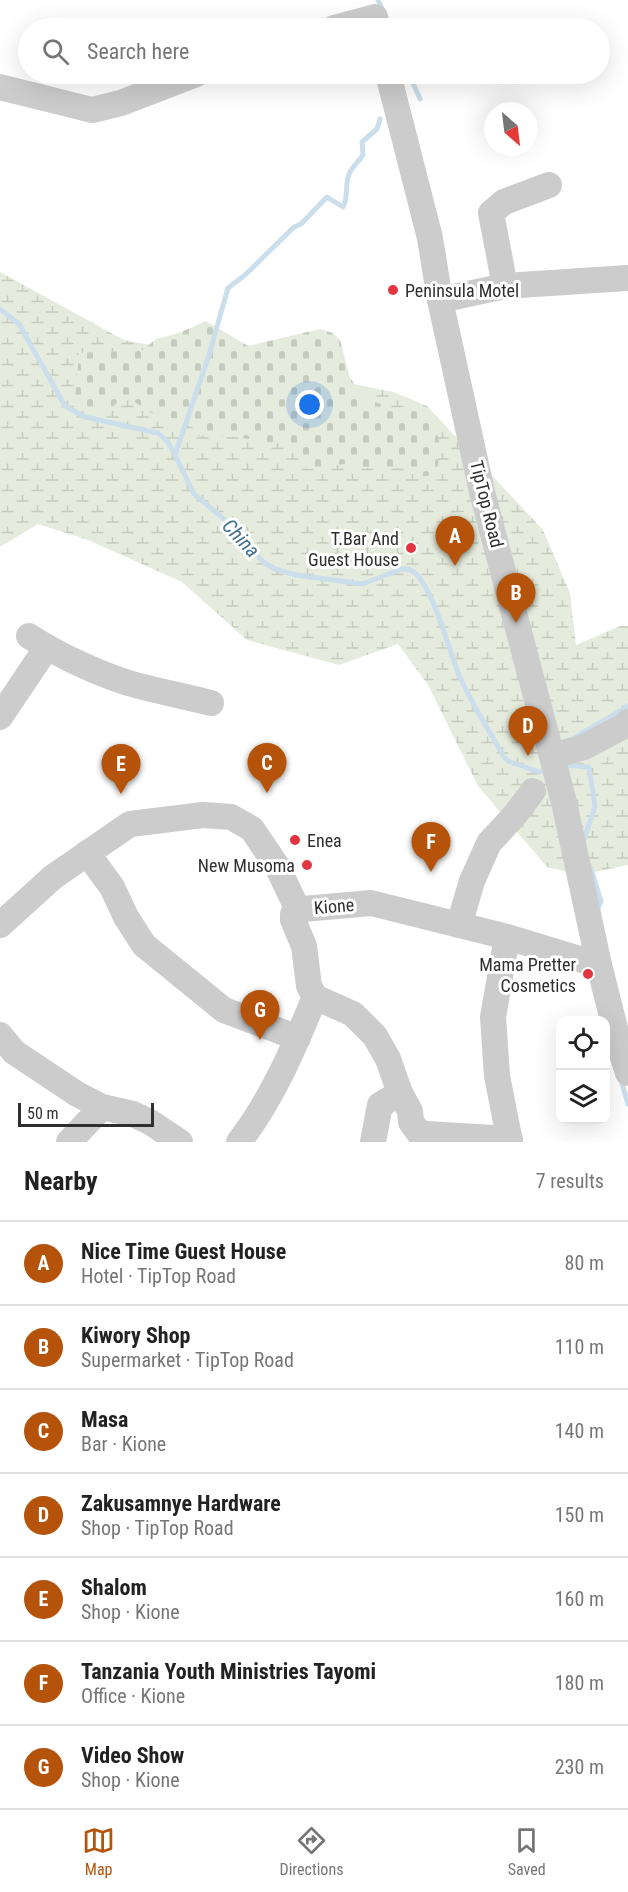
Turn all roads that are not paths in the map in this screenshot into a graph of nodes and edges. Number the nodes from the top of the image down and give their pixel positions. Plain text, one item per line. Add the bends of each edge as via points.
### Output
1 (170, 84) edge
2 (391, 84) edge
3 (0, 87) edge
4 (549, 185) dead end
5 (628, 278) edge
6 (505, 286) junction
7 (440, 300) junction
8 (211, 703) dead end
9 (0, 717) edge
10 (628, 722) edge
11 (552, 756) junction
12 (533, 791) dead end
13 (87, 853) junction
14 (298, 907) junction
15 (0, 925) edge
16 (459, 925) junction
17 (507, 937) junction
18 (599, 965) junction
19 (315, 997) junction
20 (0, 1035) edge
21 (298, 1038) junction
22 (628, 1072) edge
23 (400, 1093) junction
24 (102, 1107) junction
25 (510, 1141) edge
26 (69, 1142) edge
27 (180, 1142) edge
28 (239, 1142) edge
29 (373, 1142) edge

1 - 3 street via 92,110
2 - 7 street, TipTop Road via 430,238
4 - 6 street via 504,202 491,213
5 - 6 street
6 - 7 street
7 - 11 street, TipTop Road via 482,492
8 - 9 street via 106,675 38,642
10 - 11 street via 584,747
11 - 18 street, TipTop Road
12 - 16 street via 489,843
13 - 14 street, Kione via 130,824 203,815 231,817 252,829 261,840
13 - 15 street, Kione via 53,877
13 - 21 street via 112,887 144,945 224,1010
14 - 16 street, Kione via 371,903
14 - 19 street via 293,920 304,946 309,986
16 - 17 street, Kione
17 - 18 street, Kione
17 - 25 street via 493,1017 497,1076
18 - 22 street, TipTop Road
19 - 21 street
19 - 23 street via 353,1014 375,1036
20 - 24 street via 14,1052
21 - 28 street via 280,1077
23 - 25 street via 419,1133
23 - 29 street via 380,1105
24 - 26 street
24 - 27 street via 133,1114

